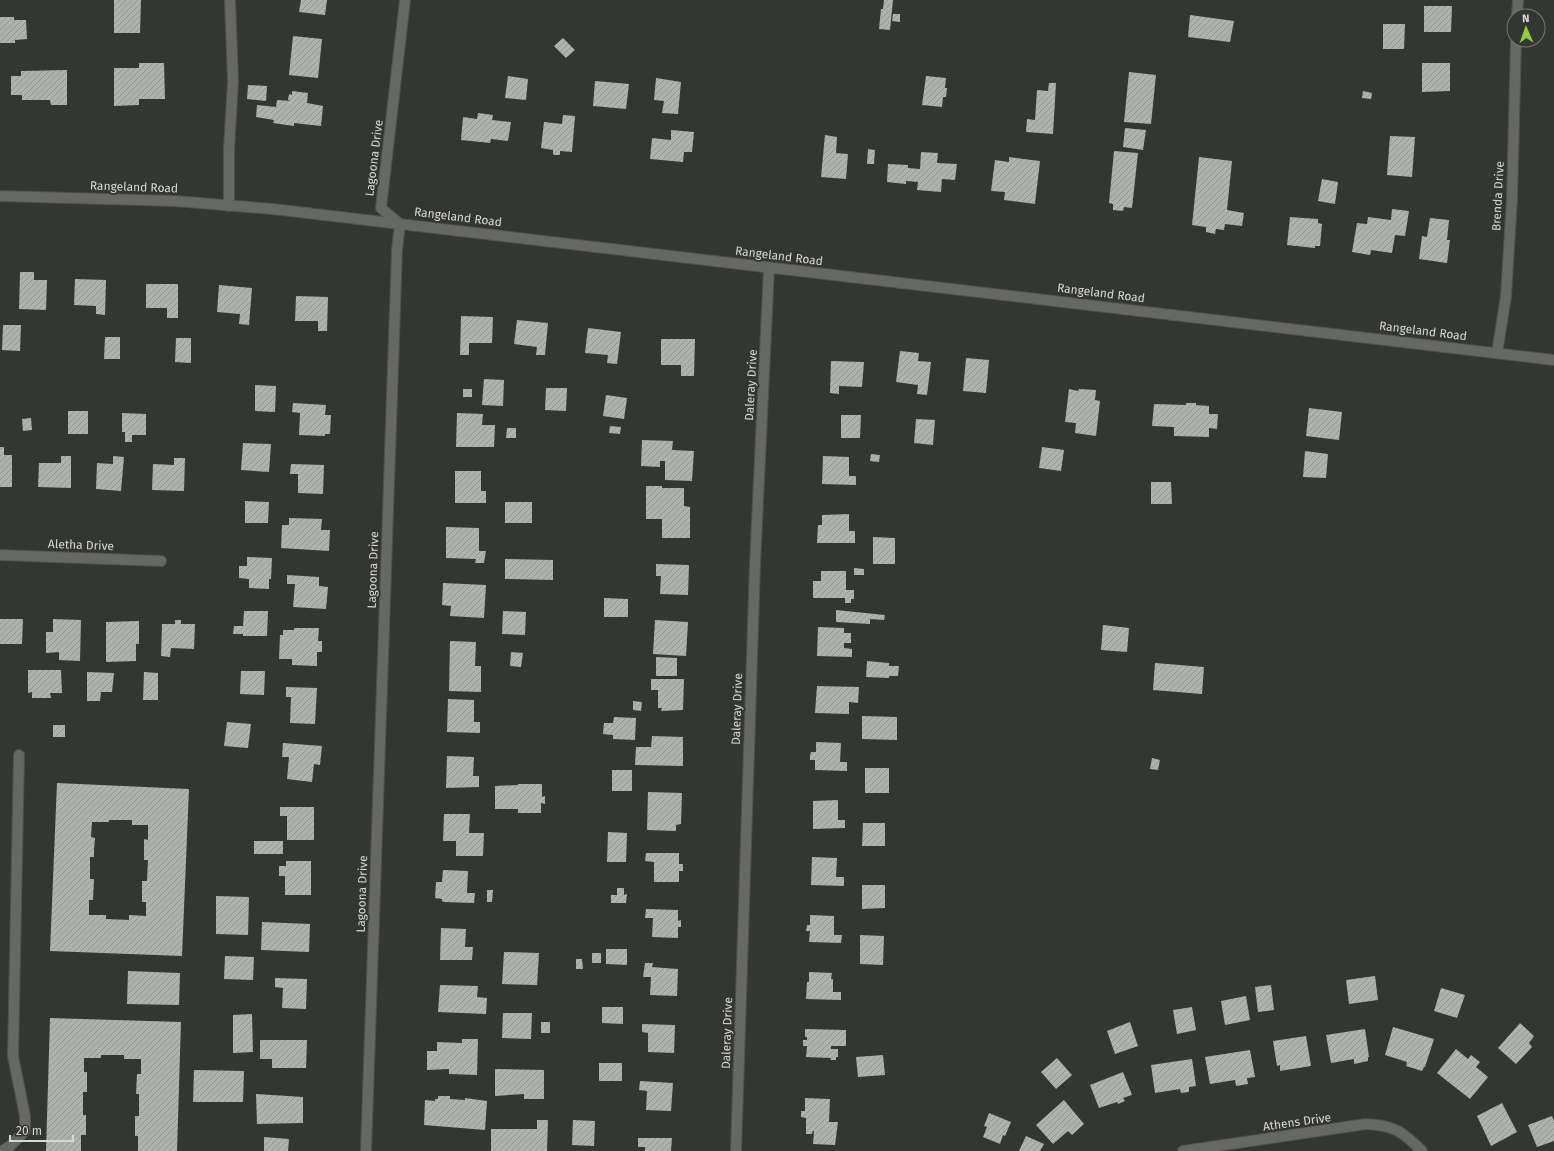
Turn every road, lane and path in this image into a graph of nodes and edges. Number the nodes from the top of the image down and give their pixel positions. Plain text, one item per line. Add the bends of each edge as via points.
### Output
1 (230, 0) edge
2 (405, 0) edge
3 (1516, 48) edge
4 (0, 196) edge
5 (228, 206) junction
6 (400, 224) junction
7 (769, 268) junction
8 (1497, 353) junction
9 (1554, 360) edge
10 (0, 555) edge
11 (161, 561) dead end
12 (19, 755) dead end
13 (2, 1151) edge
14 (366, 1151) edge
15 (736, 1151) edge
16 (1183, 1151) edge
17 (1422, 1151) edge

1 - 5 street via 233,81
2 - 6 street, Lagoona Drive via 381,208
3 - 8 street, Brenda Drive via 1506,296
4 - 5 street, Rangeland Road via 175,201
5 - 6 street, Rangeland Road
6 - 7 street, Rangeland Road
6 - 14 street, Lagoona Drive via 396,274
7 - 8 street, Rangeland Road
7 - 15 street, Daleray Drive via 755,579
8 - 9 street, Rangeland Road
10 - 11 street, Aletha Drive
12 - 13 street via 13,1056 25,1116 25,1131
16 - 17 street, Athens Drive via 1366,1124 1394,1129

